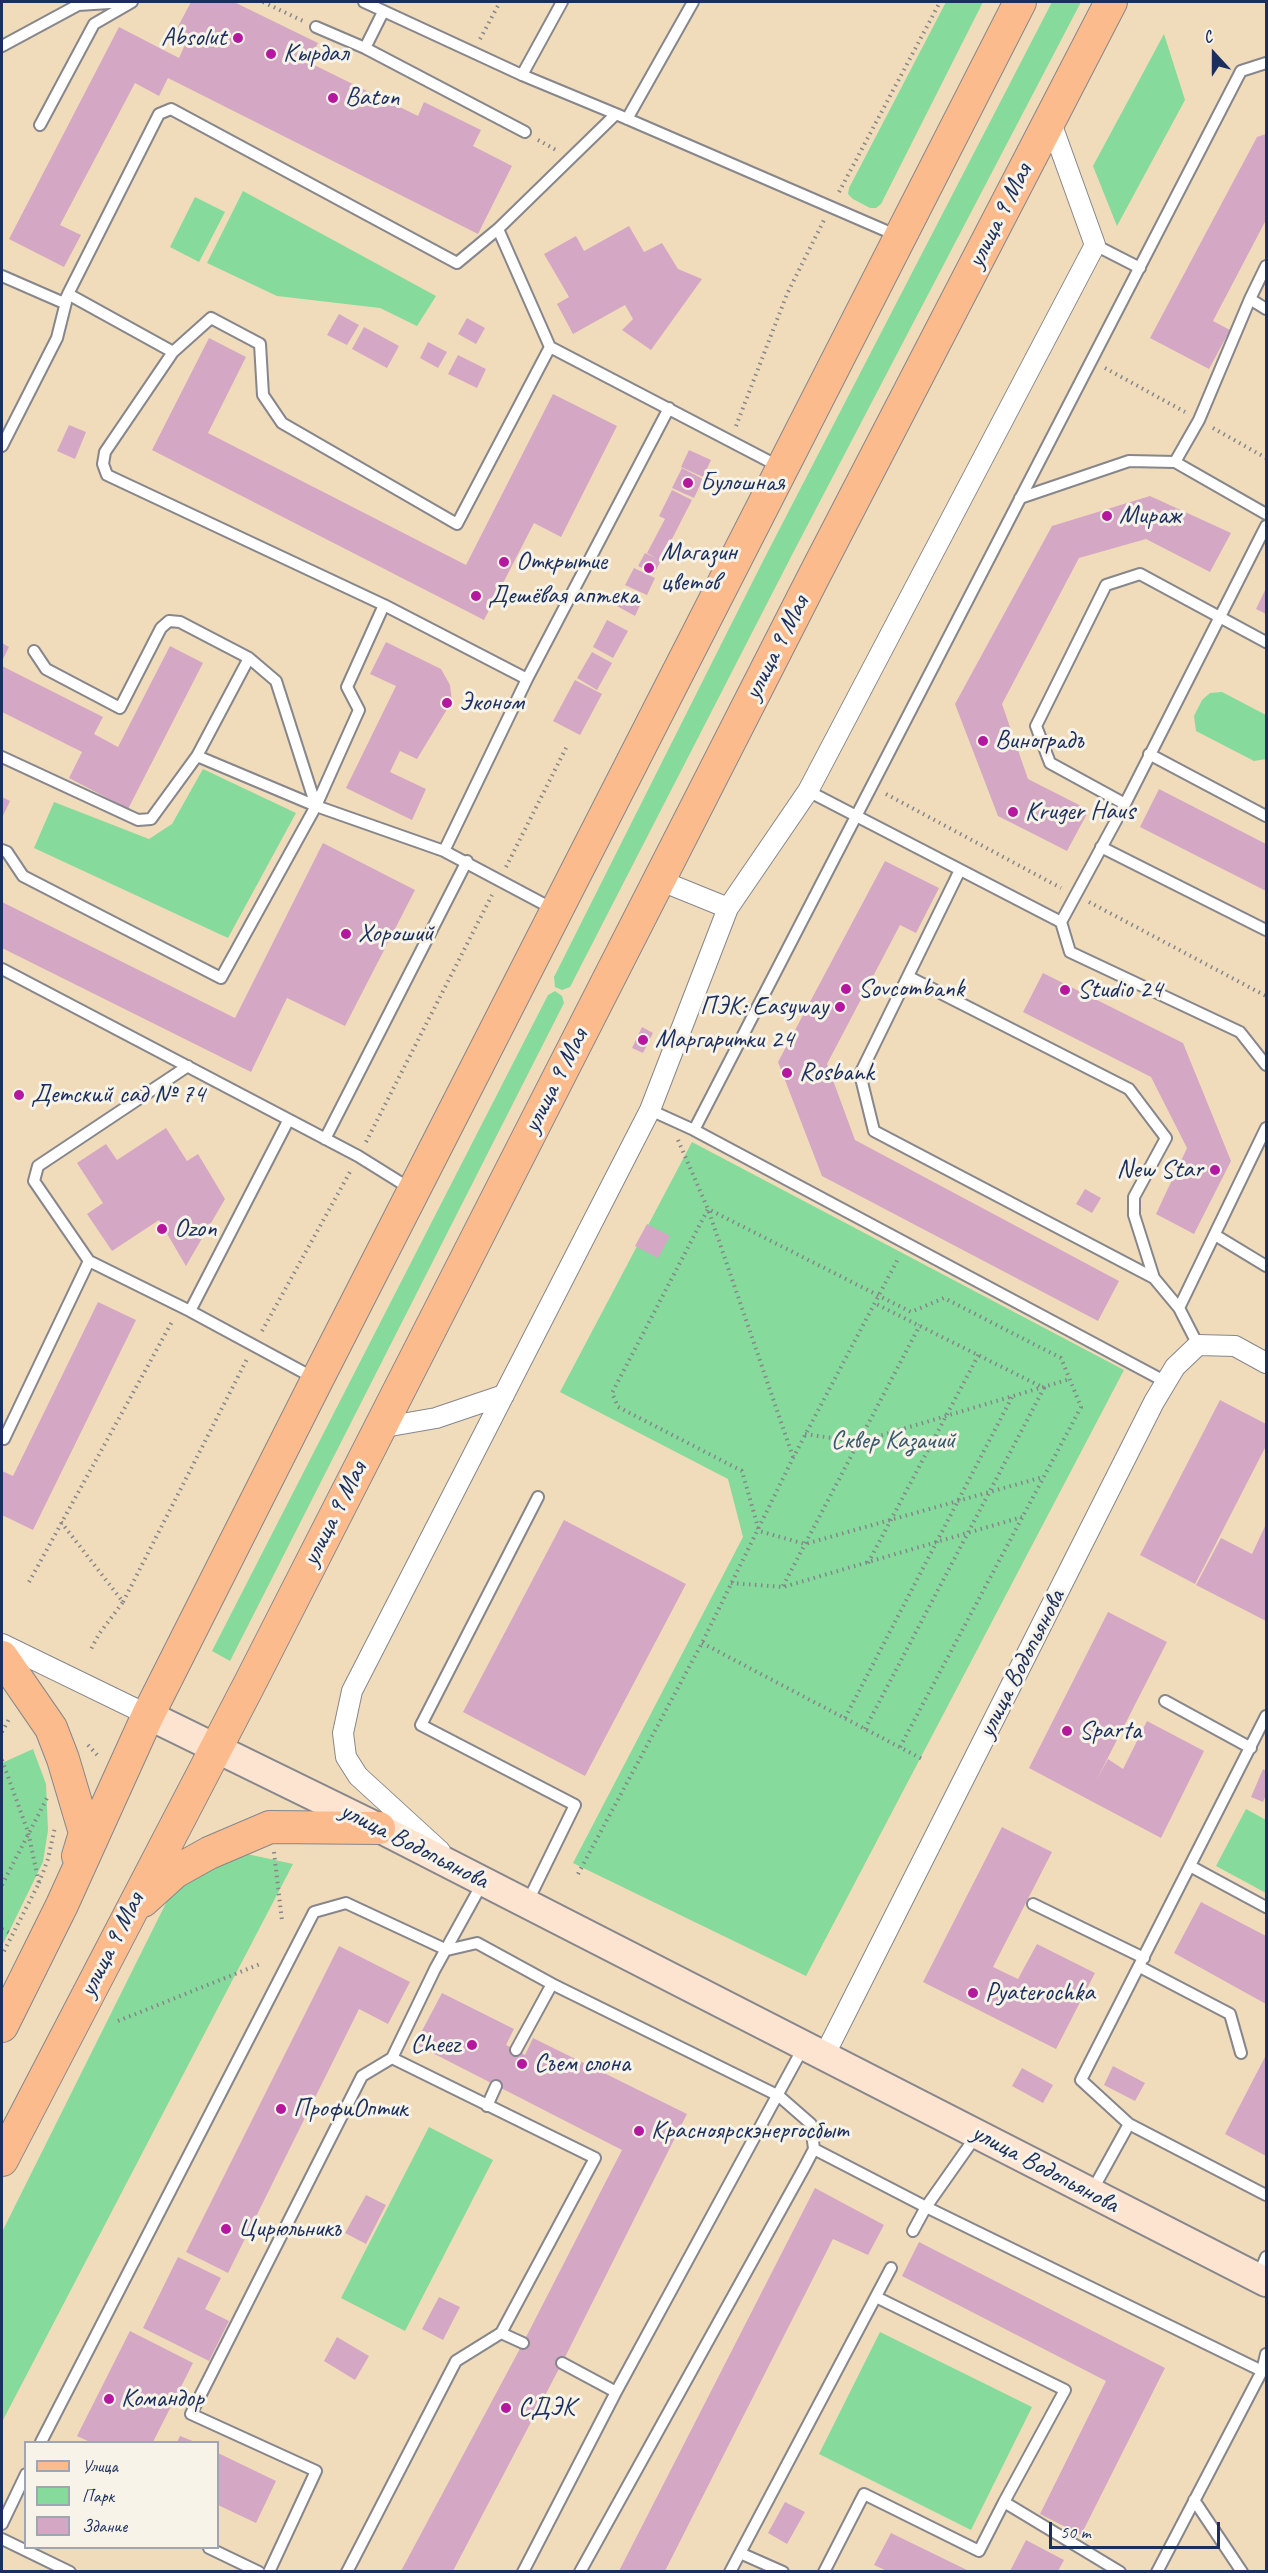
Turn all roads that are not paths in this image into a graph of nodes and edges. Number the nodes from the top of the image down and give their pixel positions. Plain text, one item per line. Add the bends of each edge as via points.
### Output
1 (125, 2) edge
2 (132, 2) edge
3 (364, 2) edge
4 (562, 2) edge
5 (693, 2) edge
6 (1020, 2) edge
7 (1111, 2) edge
8 (383, 12) junction
9 (316, 27) road end
10 (2, 46) edge
11 (365, 48) junction
12 (1266, 63) edge
13 (522, 75) junction
14 (616, 114) junction
15 (627, 119) junction
16 (1050, 120) junction
17 (40, 125) dead end
18 (525, 132) dead end
19 (498, 228) junction
20 (900, 237) junction
21 (1095, 246) junction
22 (1266, 266) edge
23 (1140, 268) junction
24 (2, 276) edge
25 (66, 298) junction
26 (1250, 299) junction
27 (1266, 309) edge
28 (550, 347) junction
29 (173, 352) junction
30 (669, 408) junction
31 (2, 446) edge
32 (1175, 462) junction
33 (780, 468) junction
34 (1020, 498) junction
35 (1266, 514) edge
36 (1266, 526) edge
37 (384, 605) junction
38 (1220, 617) junction
39 (1266, 642) edge
40 (34, 651) dead end
41 (249, 658) junction
42 (527, 679) junction
43 (1149, 754) junction
44 (197, 756) junction
45 (2, 757) edge
46 (808, 791) junction
47 (1125, 804) junction
48 (316, 806) junction
49 (856, 816) junction
50 (1266, 816) edge
51 (1101, 847) junction
52 (2, 850) edge
53 (444, 851) junction
54 (467, 861) junction
55 (960, 870) junction
56 (658, 880) junction
57 (728, 908) junction
58 (555, 910) junction
59 (1061, 922) junction
60 (1266, 930) edge
61 (2, 969) edge
62 (909, 977) junction
63 (1266, 1065) edge
64 (188, 1066) junction
65 (650, 1110) junction
66 (288, 1121) junction
67 (690, 1128) junction
68 (1266, 1128) edge
69 (325, 1139) junction
70 (413, 1190) junction
71 (1215, 1235) junction
72 (90, 1261) junction
73 (1266, 1266) edge
74 (1154, 1278) junction
75 (1179, 1308) junction
76 (185, 1309) junction
77 (1198, 1345) junction
78 (1266, 1363) edge
79 (317, 1380) junction
80 (1166, 1382) junction
81 (504, 1395) junction
82 (379, 1428) junction
83 (2, 1438) edge
84 (538, 1497) dead end
85 (2, 1644) edge
86 (2, 1657) edge
87 (1165, 1701) dead end
88 (148, 1715) junction
89 (1266, 1716) edge
90 (216, 1748) junction
91 (1251, 1748) junction
92 (380, 1828) junction
93 (1190, 1866) junction
94 (471, 1875) junction
95 (527, 1904) junction
96 (1033, 1904) dead end
97 (62, 1905) junction
98 (1266, 1907) edge
99 (127, 1916) junction
100 (447, 1950) junction
101 (1142, 1963) junction
102 (552, 1984) junction
103 (2, 2026) edge
104 (516, 2050) dead end
105 (814, 2051) junction
106 (1241, 2053) dead end
107 (392, 2058) junction
108 (496, 2086) dead end
109 (779, 2096) junction
110 (487, 2106) junction
111 (1129, 2124) junction
112 (977, 2134) junction
113 (814, 2149) junction
114 (2, 2160) edge
115 (1090, 2193) junction
116 (1266, 2195) edge
117 (926, 2207) junction
118 (914, 2231) dead end
119 (891, 2268) dead end
120 (1263, 2272) edge
121 (876, 2297) junction
122 (501, 2333) junction
123 (523, 2343) dead end
124 (1266, 2354) edge
125 (562, 2363) dead end
126 (1262, 2371) junction
127 (616, 2392) junction
128 (42, 2441) edge
129 (24, 2478) edge
130 (1194, 2500) junction
131 (1004, 2502) junction
132 (2, 2524) edge
133 (2, 2539) edge
134 (213, 2549) edge
135 (740, 2553) junction
136 (70, 2571) edge
137 (259, 2571) edge
138 (269, 2571) edge
139 (347, 2571) edge
140 (524, 2571) edge
141 (580, 2571) edge
142 (730, 2571) edge
143 (783, 2571) edge
144 (824, 2571) edge
145 (1120, 2571) edge
146 (1157, 2571) edge
147 (1242, 2571) edge

1 - 10 lane via 78,5
2 - 17 lane via 94,24
3 - 8 lane
4 - 13 lane
5 - 15 lane
6 - 20 main road
7 - 16 main road, улица 9 Мая
8 - 11 lane
8 - 13 lane
9 - 11 lane
11 - 18 lane
12 - 23 lane via 1241,71
13 - 14 lane
14 - 15 lane
14 - 19 lane
15 - 20 lane
16 - 21 street
16 - 56 main road, улица 9 Мая
19 - 25 lane via 457,263 171,109 159,114
19 - 28 lane
20 - 33 main road
21 - 23 lane
21 - 46 street
22 - 26 lane
23 - 34 lane
24 - 25 lane
25 - 29 lane
25 - 31 lane via 57,338
26 - 27 lane
26 - 32 lane via 1199,420
28 - 29 lane via 457,524 282,423 263,395 260,344 211,318
28 - 30 lane
29 - 37 lane via 105,452 103,464 107,475
30 - 33 lane
30 - 42 lane
32 - 34 lane via 1129,461
32 - 35 lane
33 - 58 main road
34 - 49 lane
36 - 38 lane
37 - 42 lane
37 - 48 lane via 347,687 359,710
38 - 39 lane
38 - 43 lane
38 - 47 lane via 1140,574 1106,585 1036,726 1050,763
40 - 41 lane via 46,669 120,708 161,628 169,621 180,622
41 - 44 lane
41 - 48 lane via 276,681
42 - 53 lane
43 - 47 lane
43 - 50 lane
44 - 45 lane via 151,819 138,820
44 - 48 lane
46 - 49 lane
46 - 57 street
47 - 51 lane
48 - 52 lane via 221,978 23,876 8,852
48 - 53 lane
49 - 55 lane
49 - 67 lane
51 - 59 lane
51 - 60 lane
53 - 54 lane
54 - 58 lane
54 - 69 lane
55 - 59 lane
55 - 62 lane
56 - 57 street
56 - 82 main road, улица 9 Мая
57 - 65 street
58 - 70 main road
59 - 63 lane via 1070,952 1240,1032
61 - 64 lane
62 - 74 lane via 1129,1089 1166,1138 1134,1197 1133,1206
62 - 74 lane via 860,1074 874,1131
64 - 66 lane
64 - 72 lane via 38,1166 34,1181
65 - 67 lane
65 - 81 street
66 - 69 lane
66 - 76 lane
67 - 80 lane
68 - 71 lane
69 - 70 lane
70 - 79 main road
71 - 73 lane
71 - 75 lane
72 - 76 lane
72 - 83 lane
74 - 75 lane
75 - 77 lane
76 - 79 lane
77 - 78 street via 1234,1346
77 - 80 street, улица Водопьянова via 1175,1367
79 - 88 main road
80 - 105 street, улица Водопьянова
81 - 82 street via 436,1418
81 - 94 street via 352,1691 343,1733 346,1757 358,1776
82 - 90 main road, улица 9 Мая
84 - 95 lane via 421,1725 575,1805
85 - 88 street, улица Водопьянова
86 - 97 main road via 51,1728 85,1833
87 - 91 lane
88 - 90 street, улица Водопьянова
88 - 97 main road
89 - 91 lane
90 - 92 street, улица Водопьянова
90 - 99 main road, улица 9 Мая
91 - 93 lane
92 - 94 street, улица Водопьянова
92 - 99 main road via 270,1827 175,1872
93 - 98 lane
93 - 101 lane
94 - 95 street, улица Водопьянова
94 - 100 lane
95 - 105 street, улица Водопьянова
96 - 101 lane
97 - 103 main road
99 - 114 main road, улица 9 Мая
100 - 102 lane via 477,1943
100 - 107 lane
100 - 128 lane via 346,1903 314,1912
101 - 106 lane via 1230,2014
101 - 111 lane via 1081,2080
102 - 104 lane
102 - 109 lane
105 - 109 lane
105 - 112 street, улица Водопьянова
107 - 110 lane
107 - 138 lane via 362,2076 191,2414 316,2471
108 - 110 lane
109 - 113 lane via 811,2124
109 - 127 lane
110 - 122 lane via 595,2158
111 - 115 lane
111 - 116 lane
112 - 115 street, улица Водопьянова
112 - 117 lane
113 - 117 lane
113 - 141 lane
115 - 120 street, улица Водопьянова
117 - 118 lane
117 - 126 lane
119 - 121 lane
121 - 131 lane via 1065,2390
121 - 135 lane
122 - 123 lane
122 - 139 lane via 456,2361
124 - 126 lane
125 - 127 lane
126 - 130 lane
127 - 140 lane
129 - 132 lane
130 - 146 lane
130 - 147 lane
131 - 144 lane via 979,2551 864,2494
131 - 145 lane
133 - 136 lane
134 - 137 lane
135 - 142 lane
135 - 143 lane

